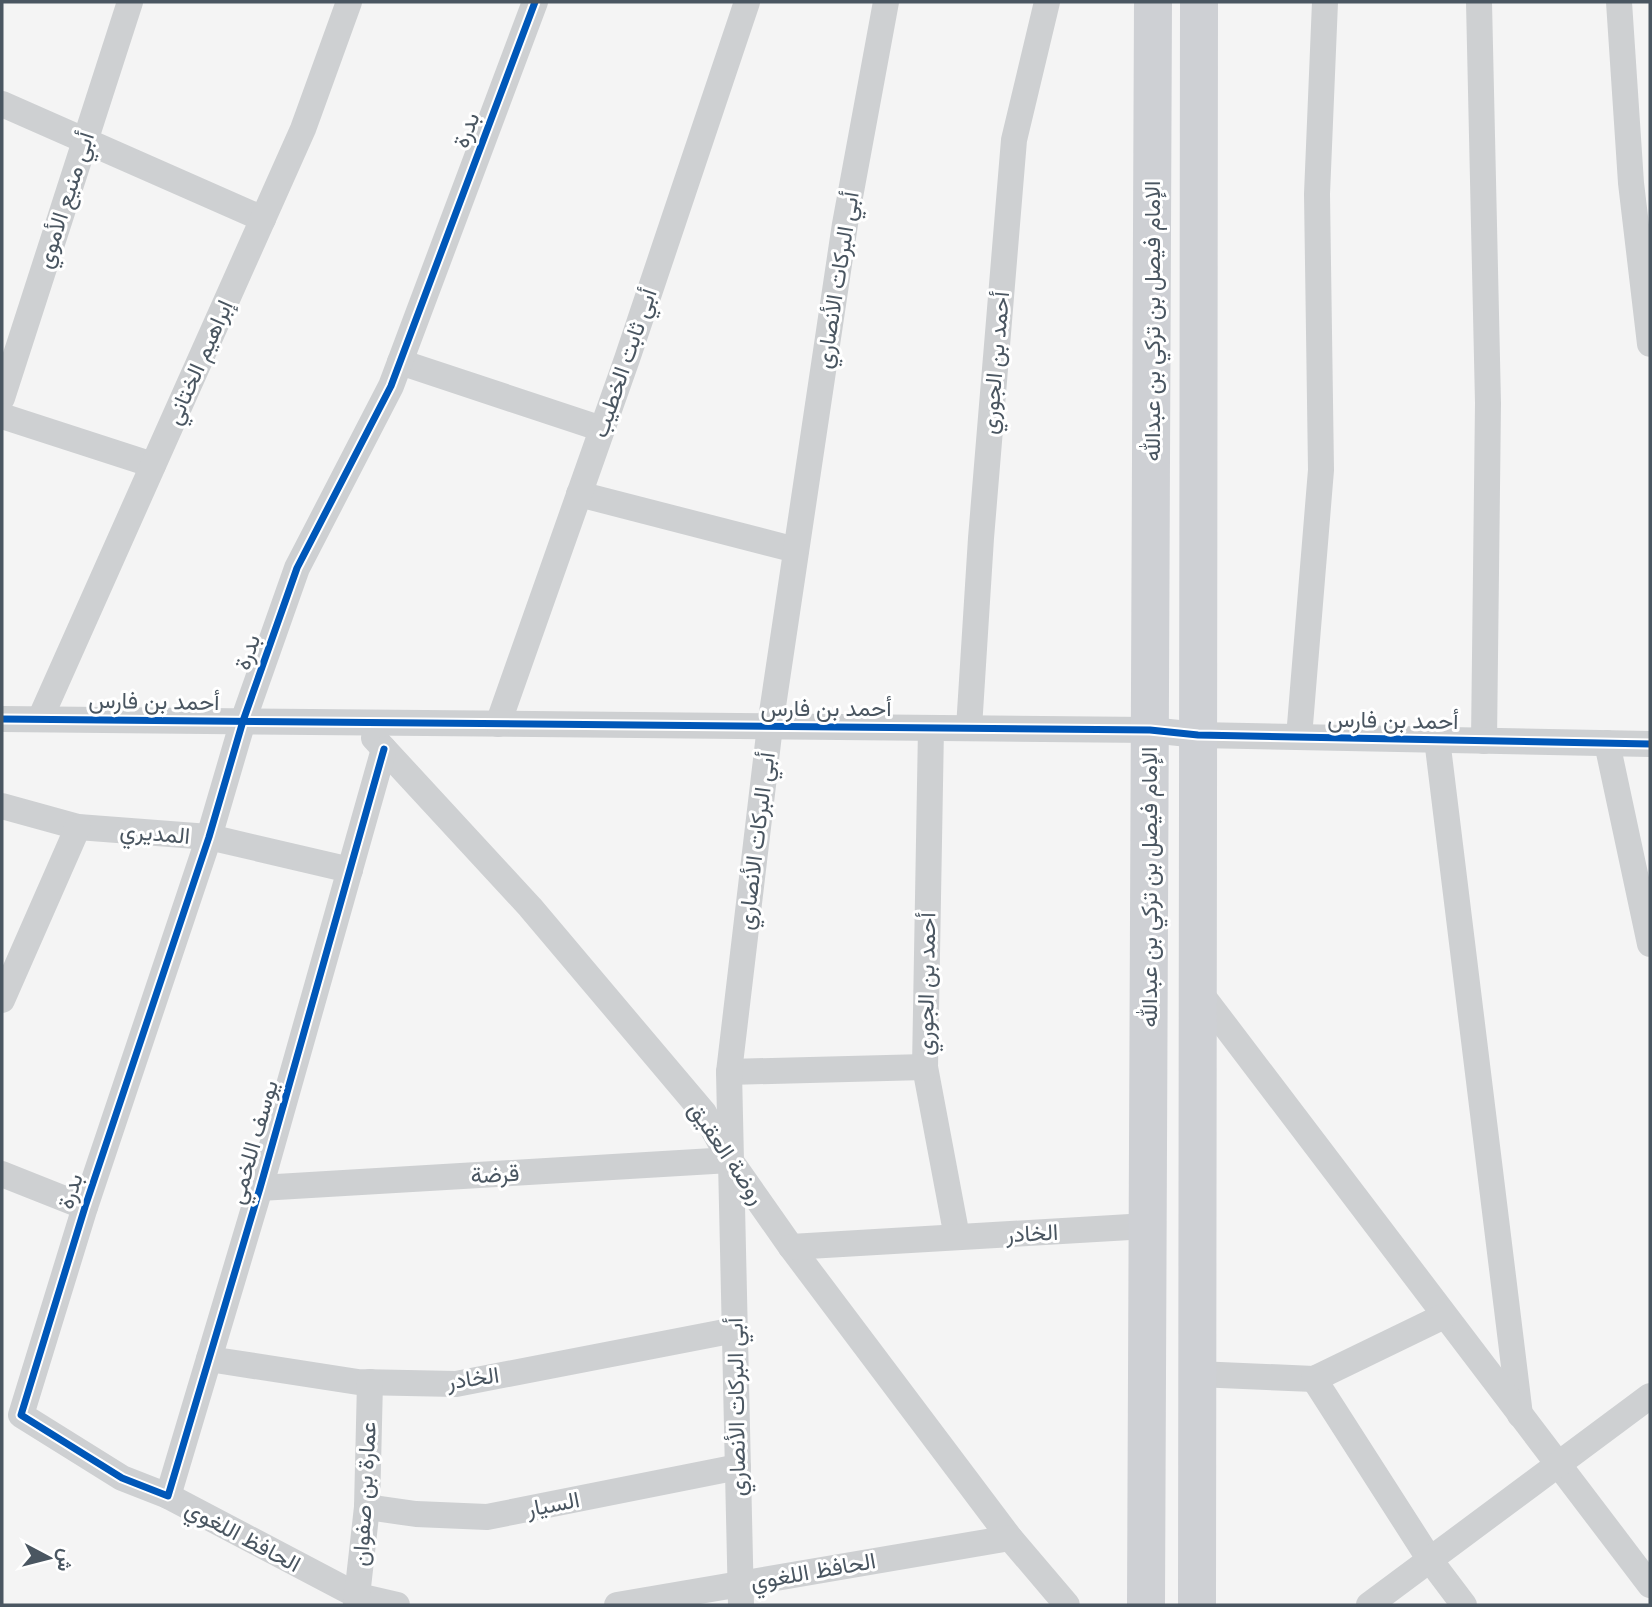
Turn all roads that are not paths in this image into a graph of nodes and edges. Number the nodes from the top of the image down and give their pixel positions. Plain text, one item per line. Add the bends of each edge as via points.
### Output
1 (130, 2) edge
2 (349, 2) edge
3 (535, 2) edge
4 (747, 2) edge
5 (886, 2) edge
6 (1047, 2) edge
7 (1153, 2) edge
8 (1199, 2) edge
9 (1325, 2) edge
10 (1479, 2) edge
11 (1619, 2) edge
12 (2, 104) edge
13 (84, 141) junction
14 (263, 219) junction
15 (1650, 344) edge
16 (400, 362) junction
17 (2, 398) edge
18 (2, 416) edge
19 (602, 429) junction
20 (153, 465) junction
21 (579, 494) junction
22 (796, 550) junction
23 (2, 719) edge
24 (40, 719) junction
25 (243, 721) junction
26 (360, 722) junction
27 (498, 724) junction
28 (770, 726) junction
29 (931, 728) junction
30 (969, 728) junction
31 (1150, 730) junction
32 (1198, 735) junction
33 (1300, 737) junction
34 (1437, 739) junction
35 (1485, 741) junction
36 (1607, 743) junction
37 (1650, 744) edge
38 (384, 749) junction
39 (2, 806) edge
40 (78, 827) junction
41 (209, 837) junction
42 (350, 870) junction
43 (1650, 944) edge
44 (1198, 990) junction
45 (2, 1000) edge
46 (925, 1067) junction
47 (729, 1072) junction
48 (730, 1160) junction
49 (2, 1174) edge
50 (260, 1188) junction
51 (85, 1207) junction
52 (1147, 1226) junction
53 (957, 1237) junction
54 (791, 1247) junction
55 (1444, 1315) junction
56 (735, 1330) junction
57 (209, 1359) junction
58 (1197, 1374) junction
59 (1314, 1379) junction
60 (370, 1382) junction
61 (1650, 1396) edge
62 (1521, 1417) junction
63 (1557, 1466) junction
64 (738, 1467) junction
65 (168, 1496) junction
66 (367, 1507) junction
67 (1010, 1538) junction
68 (1430, 1560) junction
69 (1650, 1585) edge
70 (741, 1594) edge
71 (357, 1601) edge
72 (397, 1605) edge
73 (617, 1605) edge
74 (1067, 1605) edge
75 (1146, 1605) edge
76 (1197, 1605) edge
77 (1369, 1605) edge
78 (1464, 1605) edge

1 - 13 street, أبي منيع الأموي
2 - 14 street, إبراهيم الختاني via 303,129
3 - 16 street, بدرة
4 - 19 street, أبي ثابت الخطيب
5 - 22 street, أبي البركات الأنصاري via 845,224
6 - 30 street, أحمد بن الجوري via 1014,141
7 - 31 main road, الإمام فيصل بن تركي بن عبدالله
8 - 32 main road, الإمام فيصل بن تركي بن عبدالله
9 - 33 street via 1317,194 1321,470
10 - 35 street via 1488,403
11 - 15 street via 1630,183
12 - 13 street
13 - 14 street
13 - 17 street, أبي منيع الأموي
14 - 20 street, إبراهيم الختاني
16 - 19 street
16 - 25 street, بدرة via 298,568
18 - 20 street
19 - 21 street, أبي ثابت الخطيب
20 - 24 street, إبراهيم الختاني
21 - 22 street
21 - 27 street, أبي ثابت الخطيب
22 - 28 street, أبي البركات الأنصاري
23 - 24 street, أحمد بن فارس
24 - 25 street, أحمد بن فارس
25 - 26 street, أحمد بن فارس
25 - 41 street, بدرة
26 - 27 street, أحمد بن فارس
26 - 38 street, روضة العقيق
27 - 28 street, أحمد بن فارس
28 - 29 street, أحمد بن فارس
28 - 47 street, أبي البركات الأنصاري
29 - 30 street, أحمد بن فارس
29 - 46 street, أحمد بن الجوري
30 - 31 street, أحمد بن فارس
31 - 32 street, أحمد بن فارس
31 - 52 main road, الإمام فيصل بن تركي بن عبدالله
32 - 33 street, أحمد بن فارس
32 - 44 main road, الإمام فيصل بن تركي بن عبدالله
33 - 34 street, أحمد بن فارس
34 - 35 street, أحمد بن فارس
34 - 62 street
35 - 36 street, أحمد بن فارس
36 - 37 street, أحمد بن فارس
36 - 43 street
38 - 42 street, يوسف اللخمي
38 - 48 street, روضة العقيق via 530,907 704,1113
39 - 40 street, المديري
40 - 41 street, المديري
40 - 45 street
41 - 42 street, المديري
41 - 51 street, بدرة
42 - 50 street, يوسف اللخمي
44 - 55 street
44 - 58 main road, الإمام فيصل بن تركي بن عبدالله
46 - 47 street
46 - 53 street, أحمد بن الجوري
47 - 48 street, أبي البركات الأنصاري
48 - 50 street, قرضة
48 - 54 street, روضة العقيق
48 - 56 street, أبي البركات الأنصاري
49 - 51 street
50 - 57 street, يوسف اللخمي
51 - 65 street, بدرة via 21,1415 122,1478
52 - 53 street, الخادر
52 - 75 main road, الإمام فيصل بن تركي بن عبدالله
53 - 54 street, الخادر
54 - 67 street, روضة العقيق
55 - 59 street
55 - 62 street
56 - 60 street, الخادر via 456,1384
56 - 64 street, أبي البركات الأنصاري
57 - 60 street, الخادر
57 - 65 street, يوسف اللخمي
58 - 59 street
58 - 76 main road, الإمام فيصل بن تركي بن عبدالله
59 - 68 street
60 - 66 street, عمارة بن صفوان
61 - 63 street
62 - 63 street
63 - 68 street
63 - 69 street
64 - 66 street, السيار via 487,1517
64 - 70 street, أبي البركات الأنصاري
65 - 71 street, الحافظ اللغوي
66 - 71 street, عمارة بن صفوان
67 - 70 street, الحافظ اللغوي
67 - 74 street, روضة العقيق
68 - 77 street
68 - 78 street
70 - 73 street, الحافظ اللغوي
71 - 72 street, الحافظ اللغوي

